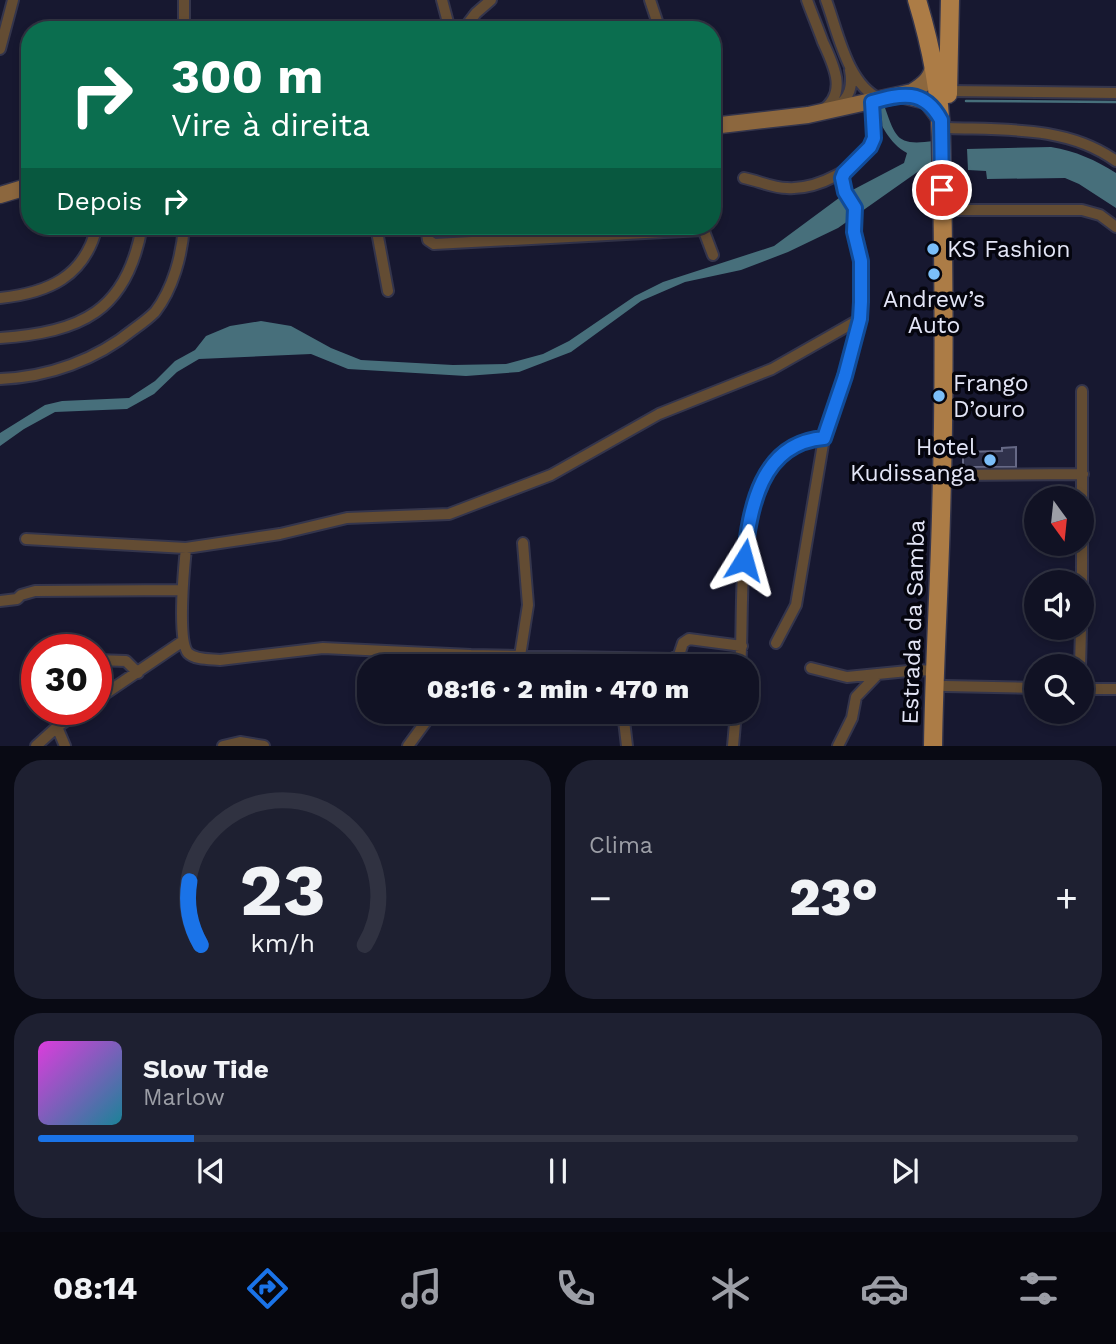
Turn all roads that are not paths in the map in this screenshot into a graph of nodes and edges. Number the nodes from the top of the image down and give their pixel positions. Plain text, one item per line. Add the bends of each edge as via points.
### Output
1 (13, 0) edge
2 (184, 0) edge
3 (442, 0) edge
4 (491, 0) edge
5 (650, 0) edge
6 (807, 0) edge
7 (826, 0) edge
8 (917, 0) edge
9 (950, 0) edge
10 (184, 21) edge
11 (448, 21) edge
12 (470, 21) edge
13 (657, 21) edge
14 (0, 48) edge
15 (934, 63) junction
16 (849, 64) junction
17 (948, 91) junction
18 (1116, 93) edge
19 (900, 94) junction
20 (877, 101) junction
21 (831, 110) junction
22 (808, 115) junction
23 (721, 125) edge
24 (945, 131) junction
25 (1116, 161) edge
26 (946, 164) junction
27 (844, 173) junction
28 (744, 178) dead end
29 (21, 189) edge
30 (0, 195) edge
31 (950, 210) junction
32 (1116, 228) edge
33 (94, 235) edge
34 (140, 235) edge
35 (183, 235) edge
36 (378, 235) edge
37 (427, 235) edge
38 (585, 235) edge
39 (705, 235) edge
40 (713, 255) dead end
41 (388, 290) dead end
42 (0, 298) edge
43 (860, 319) junction
44 (0, 338) edge
45 (0, 379) edge
46 (1082, 391) dead end
47 (824, 438) junction
48 (1083, 474) junction
49 (951, 475) junction
50 (26, 539) dead end
51 (523, 542) dead end
52 (186, 548) junction
53 (1082, 570) edge
54 (182, 590) junction
55 (0, 601) edge
56 (183, 641) junction
57 (776, 643) dead end
58 (742, 646) junction
59 (450, 654) edge
60 (520, 654) edge
61 (679, 654) edge
62 (741, 654) edge
63 (112, 661) edge
64 (811, 668) dead end
65 (934, 671) junction
66 (138, 673) junction
67 (877, 675) junction
68 (945, 686) junction
69 (1024, 688) edge
70 (1094, 689) edge
71 (1116, 689) edge
72 (112, 690) edge
73 (424, 724) edge
74 (624, 724) edge
75 (735, 724) edge
76 (60, 725) edge
77 (57, 727) junction
78 (36, 746) edge
79 (65, 746) edge
80 (223, 746) edge
81 (264, 746) edge
82 (408, 746) edge
83 (627, 746) edge
84 (733, 746) edge
85 (838, 746) edge
86 (933, 746) edge
87 (942, 746) edge

1 - 14 street
2 - 10 street
3 - 11 street
4 - 12 street
5 - 13 street
6 - 22 street via 837,74 830,104
7 - 16 street
8 - 15 main road, Estrada da Samba
9 - 17 main road, Estrada da Samba
15 - 19 street via 924,84
15 - 24 main road, Estrada da Samba
16 - 20 street
16 - 21 street via 850,93
17 - 18 street
17 - 24 main road, Estrada da Samba
19 - 20 street
19 - 24 street via 927,101
20 - 21 street
20 - 27 street via 870,147
21 - 22 street
22 - 23 street
24 - 25 street via 1056,134 1088,144
24 - 26 main road, Estrada da Samba
26 - 31 main road, Estrada da Samba
26 - 65 main road, Estrada da Samba via 942,515
27 - 28 street via 792,188
27 - 43 street via 861,261
29 - 30 street
31 - 32 street via 1082,210 1100,215
31 - 49 main road, Estrada da Samba
33 - 42 street via 88,252 68,275 39,290
34 - 44 street via 130,272 96,313 51,333
35 - 45 street via 166,295 153,314 122,339 54,371
36 - 41 street
37 - 38 street via 434,244
39 - 40 street
43 - 47 street
43 - 52 street via 772,369 659,414 551,475 462,510 347,518
46 - 48 street
47 - 57 street via 796,606
47 - 58 street via 799,443 776,459 752,503 744,560
48 - 49 street
48 - 53 street
49 - 68 main road, Estrada da Samba
50 - 52 street
51 - 60 street via 528,605
52 - 54 street
54 - 55 street via 35,590 16,600
54 - 56 street
56 - 59 street via 193,656 220,660 323,648
56 - 66 street
58 - 61 street via 689,639
58 - 62 street
63 - 66 street via 126,661
64 - 67 street via 846,677
65 - 67 street
65 - 86 main road, Estrada da Samba
66 - 72 street
67 - 85 street via 856,697
68 - 69 street
68 - 87 main road, Estrada da Samba
70 - 71 street
73 - 82 street
74 - 83 street
75 - 84 street
76 - 77 street
77 - 78 street
77 - 79 street
80 - 81 street via 240,742

